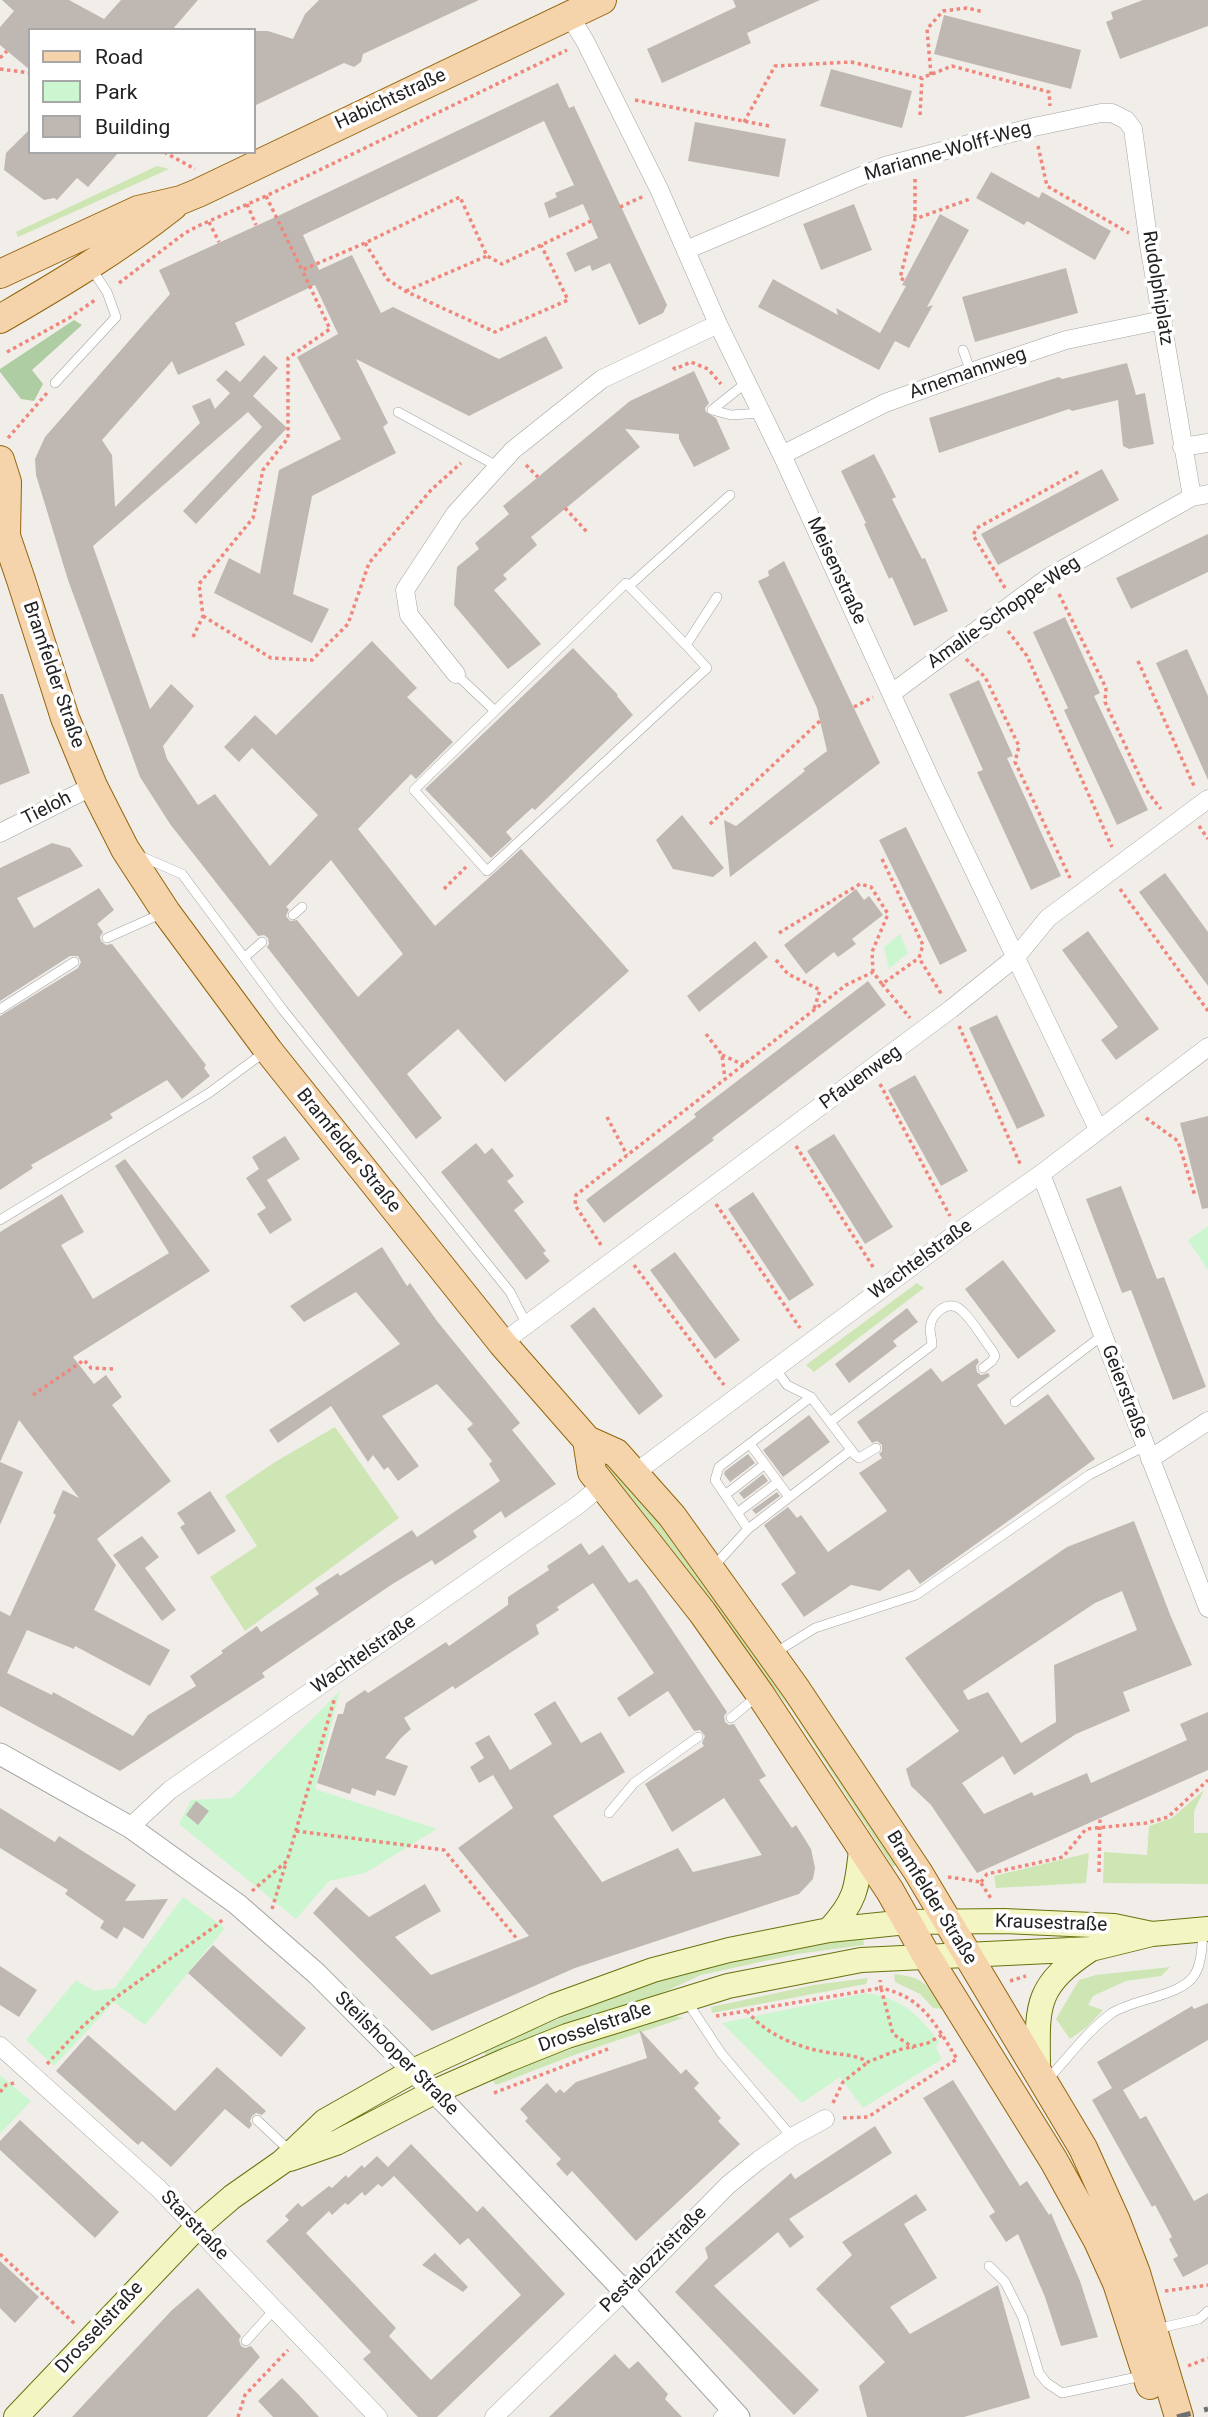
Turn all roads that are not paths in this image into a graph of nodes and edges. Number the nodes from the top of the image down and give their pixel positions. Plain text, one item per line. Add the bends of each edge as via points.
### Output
1 (602, 0) edge
2 (569, 15) junction
3 (1133, 129) joint
4 (181, 200) junction
5 (686, 250) junction
6 (90, 266) junction
7 (0, 274) edge
8 (0, 319) edge
9 (1163, 320) junction
10 (718, 324) junction
11 (963, 350) dead end
12 (971, 372) junction
13 (747, 382) junction
14 (55, 383) road end
15 (398, 412) dead end
16 (762, 414) junction
17 (1208, 443) edge
18 (1182, 447) junction
19 (4, 449) edge
20 (782, 455) junction
21 (497, 466) junction
22 (730, 495) dead end
23 (1200, 496) edge
24 (3, 533) edge
25 (629, 586) junction
26 (717, 597) dead end
27 (686, 645) junction
28 (456, 674) joint
29 (892, 693) junction
30 (494, 710) junction
31 (93, 786) junction
32 (1205, 801) edge
33 (0, 833) edge
34 (125, 849) junction
35 (302, 907) dead end
36 (166, 912) junction
37 (293, 915) dead end
38 (107, 938) dead end
39 (262, 942) dead end
40 (245, 957) junction
41 (1016, 957) junction
42 (74, 962) dead end
43 (0, 1009) edge
44 (1208, 1047) edge
45 (268, 1050) junction
46 (1098, 1129) junction
47 (1041, 1174) junction
48 (0, 1220) edge
49 (526, 1323) junction
50 (1102, 1335) junction
51 (502, 1343) junction
52 (775, 1368) junction
53 (983, 1368) dead end
54 (811, 1397) junction
55 (1015, 1402) dead end
56 (1208, 1421) edge
57 (830, 1422) junction
58 (587, 1440) junction
59 (750, 1444) junction
60 (876, 1448) dead end
61 (851, 1450) junction
62 (1147, 1453) junction
63 (765, 1464) junction
64 (635, 1473) junction
65 (778, 1482) junction
66 (601, 1486) junction
67 (725, 1495) junction
68 (789, 1497) junction
69 (737, 1513) junction
70 (748, 1529) junction
71 (712, 1570) junction
72 (1208, 1608) edge
73 (772, 1655) junction
74 (760, 1694) junction
75 (731, 1718) dead end
76 (698, 1737) dead end
77 (0, 1754) edge
78 (609, 1813) dead end
79 (130, 1827) junction
80 (861, 1850) junction
81 (907, 1922) junction
82 (947, 1922) junction
83 (1206, 1929) edge
84 (829, 1930) junction
85 (1152, 1934) junction
86 (1091, 1949) junction
87 (966, 1954) junction
88 (926, 1955) junction
89 (685, 1998) junction
90 (0, 2046) edge
91 (413, 2071) junction
92 (1041, 2079) junction
93 (434, 2092) junction
94 (825, 2119) road end
95 (257, 2120) dead end
96 (792, 2137) junction
97 (287, 2157) junction
98 (196, 2228) junction
99 (989, 2266) dead end
100 (624, 2291) junction
101 (274, 2310) junction
102 (1208, 2311) edge
103 (1154, 2330) junction
104 (246, 2341) dead end
105 (1147, 2374) junction
106 (728, 2413) edge
107 (16, 2417) edge
108 (378, 2417) edge
109 (494, 2417) edge
110 (1159, 2417) edge
111 (1179, 2417) edge

1 - 2 main road, Habichtstraße
2 - 4 main road, Habichtstraße
2 - 5 street, Meisenstraße
3 - 5 street, Marianne-Wolff-Weg via 1112,113 1053,122 885,166
3 - 9 street, Rudolphiplatz
4 - 6 main road, Habichtstraße
4 - 7 main road, Habichtstraße via 138,210
5 - 10 street, Meisenstraße
6 - 8 main road, Habichtstraße
6 - 14 lane via 116,317
9 - 12 street, Arnemannweg via 1066,340
9 - 18 street, Rudolphiplatz
10 - 13 street, Meisenstraße
10 - 21 street via 602,379
11 - 12 lane
12 - 20 street, Arnemannweg via 885,403
13 - 16 street, Meisenstraße
13 - 16 lane via 712,410
15 - 21 lane
16 - 20 street, Meisenstraße
17 - 18 street
18 - 23 street, Rudolphiplatz
19 - 24 main road, Bramfelder Straße
20 - 29 street, Meisenstraße
21 - 28 street via 455,514 405,590 409,615
22 - 25 lane
23 - 29 street, Amalie-Schoppe-Weg via 1049,577
24 - 31 main road, Bramfelder Straße via 65,718
25 - 27 lane
25 - 30 lane via 626,583
26 - 27 lane
27 - 30 lane via 707,668 487,871 414,790
28 - 30 lane
29 - 41 street, Meisenstraße
31 - 33 street, Tieloh
31 - 34 main road, Bramfelder Straße
32 - 41 street, Pfauenweg via 1048,918
34 - 36 main road, Bramfelder Straße
34 - 40 lane, Bramfelder Straße via 182,874
35 - 37 lane
36 - 38 lane
36 - 45 main road, Bramfelder Straße
39 - 40 lane
40 - 49 lane, Bramfelder Straße via 510,1292
41 - 46 street, Meisenstraße
41 - 49 street, Pfauenweg via 872,1070
42 - 43 lane
44 - 46 street, Wachtelstraße
45 - 48 lane via 209,1093
45 - 51 main road, Bramfelder Straße
46 - 47 street, Wachtelstraße
47 - 50 street, Geierstraße
47 - 52 street, Wachtelstraße
49 - 51 street, Pfauenweg
50 - 55 lane
50 - 62 street, Geierstraße
51 - 58 main road, Bramfelder Straße
52 - 54 lane via 787,1385
52 - 64 street, Wachtelstraße
53 - 57 lane via 995,1356 992,1350 961,1309 944,1307 930,1328 932,1345
54 - 57 lane
54 - 59 lane
56 - 62 street
57 - 61 lane
58 - 64 main road, Bramfelder Straße via 616,1453
58 - 66 main road, Bramfelder Straße via 592,1472
59 - 63 lane
59 - 67 lane via 715,1474
60 - 61 lane via 859,1458
61 - 68 lane
62 - 72 street, Geierstraße
62 - 73 lane via 1089,1475 916,1595 815,1628
63 - 65 lane
63 - 67 lane
64 - 71 main road, Bramfelder Straße
65 - 68 lane
65 - 69 lane
66 - 74 main road, Bramfelder Straße via 702,1612
66 - 79 street, Wachtelstraße via 170,1790
67 - 69 lane
68 - 70 lane
69 - 70 lane
70 - 71 lane
71 - 73 main road, Bramfelder Straße
73 - 82 main road, Bramfelder Straße
74 - 75 lane
74 - 80 main road, Bramfelder Straße
76 - 78 lane via 634,1783
77 - 79 street, Steilshooper Straße
79 - 91 street, Steilshooper Straße via 237,1904 317,1974
80 - 81 main road, Bramfelder Straße
80 - 84 main road via 855,1895
81 - 82 main road, Krausestraße
81 - 84 main road, Drosselstraße
81 - 88 main road, Bramfelder Straße
82 - 85 main road, Krausestraße via 1114,1926
82 - 87 main road, Bramfelder Straße
83 - 85 main road, Krausestraße
83 - 92 lane via 1195,1976 1184,1986 1114,2012
84 - 91 main road, Drosselstraße via 653,1970 554,2006
85 - 86 main road, Krausestraße
86 - 87 main road, Krausestraße
86 - 92 main road via 1066,1965 1044,1994 1038,2011
87 - 88 main road, Krausestraße
87 - 92 main road, Bramfelder Straße
88 - 89 main road, Drosselstraße via 877,1958 769,1977
88 - 105 main road, Bramfelder Straße via 1054,2161 1097,2241 1117,2283
89 - 93 main road, Drosselstraße via 567,2036
89 - 96 lane via 721,2053
90 - 98 street, Starstraße
91 - 93 street, Steilshooper Straße
91 - 97 main road, Drosselstraße via 325,2121
92 - 103 main road, Bramfelder Straße via 1083,2148 1116,2221
93 - 97 main road, Drosselstraße via 336,2143
93 - 100 street, Steilshooper Straße
94 - 96 street, Pestalozzistraße
95 - 97 lane
96 - 100 street, Pestalozzistraße via 728,2185
97 - 98 main road, Drosselstraße
98 - 101 street, Starstraße
98 - 107 main road, Drosselstraße
99 - 105 lane via 1005,2282 1023,2318 1039,2373 1047,2383 1062,2393
100 - 106 street, Steilshooper Straße
100 - 109 street, Pestalozzistraße
101 - 104 lane
101 - 108 street, Starstraße
102 - 103 lane via 1199,2319
103 - 111 main road, Bramfelder Straße
105 - 110 main road, Bramfelder Straße

